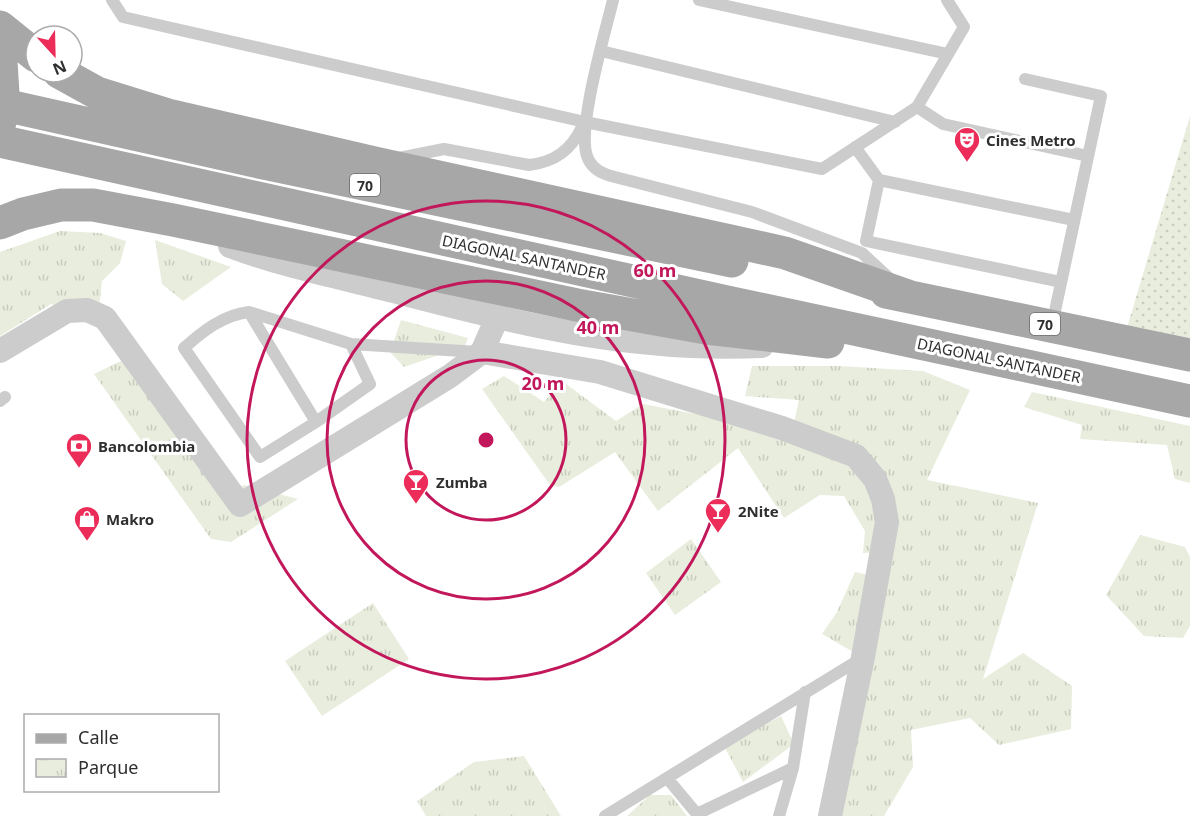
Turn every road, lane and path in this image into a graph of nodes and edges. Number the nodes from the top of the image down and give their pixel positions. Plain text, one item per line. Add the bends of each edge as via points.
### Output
1 (112, 0) edge
2 (613, 0) edge
3 (699, 0) edge
4 (946, 0) edge
5 (0, 27) edge
6 (0, 45) edge
7 (24, 46) edge
8 (601, 51) junction
9 (948, 54) junction
10 (1025, 79) dead end
11 (81, 84) edge
12 (0, 104) edge
13 (917, 107) junction
14 (0, 122) edge
15 (585, 122) junction
16 (895, 122) junction
17 (0, 141) edge
18 (855, 147) junction
19 (1088, 156) junction
20 (375, 163) junction
21 (879, 180) junction
22 (173, 220) junction
23 (1074, 220) junction
24 (0, 223) edge
25 (1060, 282) junction
26 (908, 296) junction
27 (249, 312) junction
28 (497, 318) junction
29 (1052, 326) junction
30 (908, 340) junction
31 (833, 343) junction
32 (351, 344) junction
33 (0, 351) edge
34 (482, 352) junction
35 (1186, 354) edge
36 (1183, 399) edge
37 (316, 422) junction
38 (863, 657) junction
39 (805, 692) junction
40 (793, 768) junction
41 (667, 778) junction
42 (698, 815) edge
43 (605, 816) edge
44 (779, 816) edge
45 (830, 816) edge

1 - 15 lane via 123,17
2 - 8 lane
3 - 9 lane
4 - 9 lane via 964,27
5 - 7 main road
6 - 14 main road
8 - 15 lane
8 - 16 lane
9 - 13 lane
10 - 19 lane via 1101,96
11 - 20 main road via 142,108
12 - 26 main road, 70, bridge via 275,166
13 - 16 lane
13 - 19 lane via 943,124
15 - 18 lane via 822,169
15 - 20 lane via 575,142 541,164 444,149
15 - 26 lane via 587,156 600,173 752,212 862,253
16 - 18 lane
17 - 30 main road, DIAGONAL SANTANDER / 70
18 - 21 lane
19 - 23 lane
20 - 26 main road via 785,253
21 - 23 lane
21 - 25 lane via 866,241
22 - 24 main road via 78,204 41,209
22 - 28 street via 232,247
22 - 31 main road via 578,305 706,328
23 - 25 lane
25 - 29 lane
26 - 29 main road, 70
27 - 32 lane
27 - 37 lane
27 - 37 lane via 205,329 184,348 260,457
28 - 31 street via 583,336 677,346
28 - 34 street
29 - 35 main road, 70
30 - 31 main road
30 - 36 main road, DIAGONAL SANTANDER / 70
32 - 34 lane
32 - 37 lane via 370,384
33 - 34 street via 67,311 87,310 105,318 240,504 450,376
34 - 38 street via 600,372 782,428 856,456 875,479 887,522
38 - 39 lane
38 - 45 street
39 - 40 lane
39 - 41 lane
40 - 42 lane
40 - 44 lane
41 - 42 lane
41 - 43 lane

